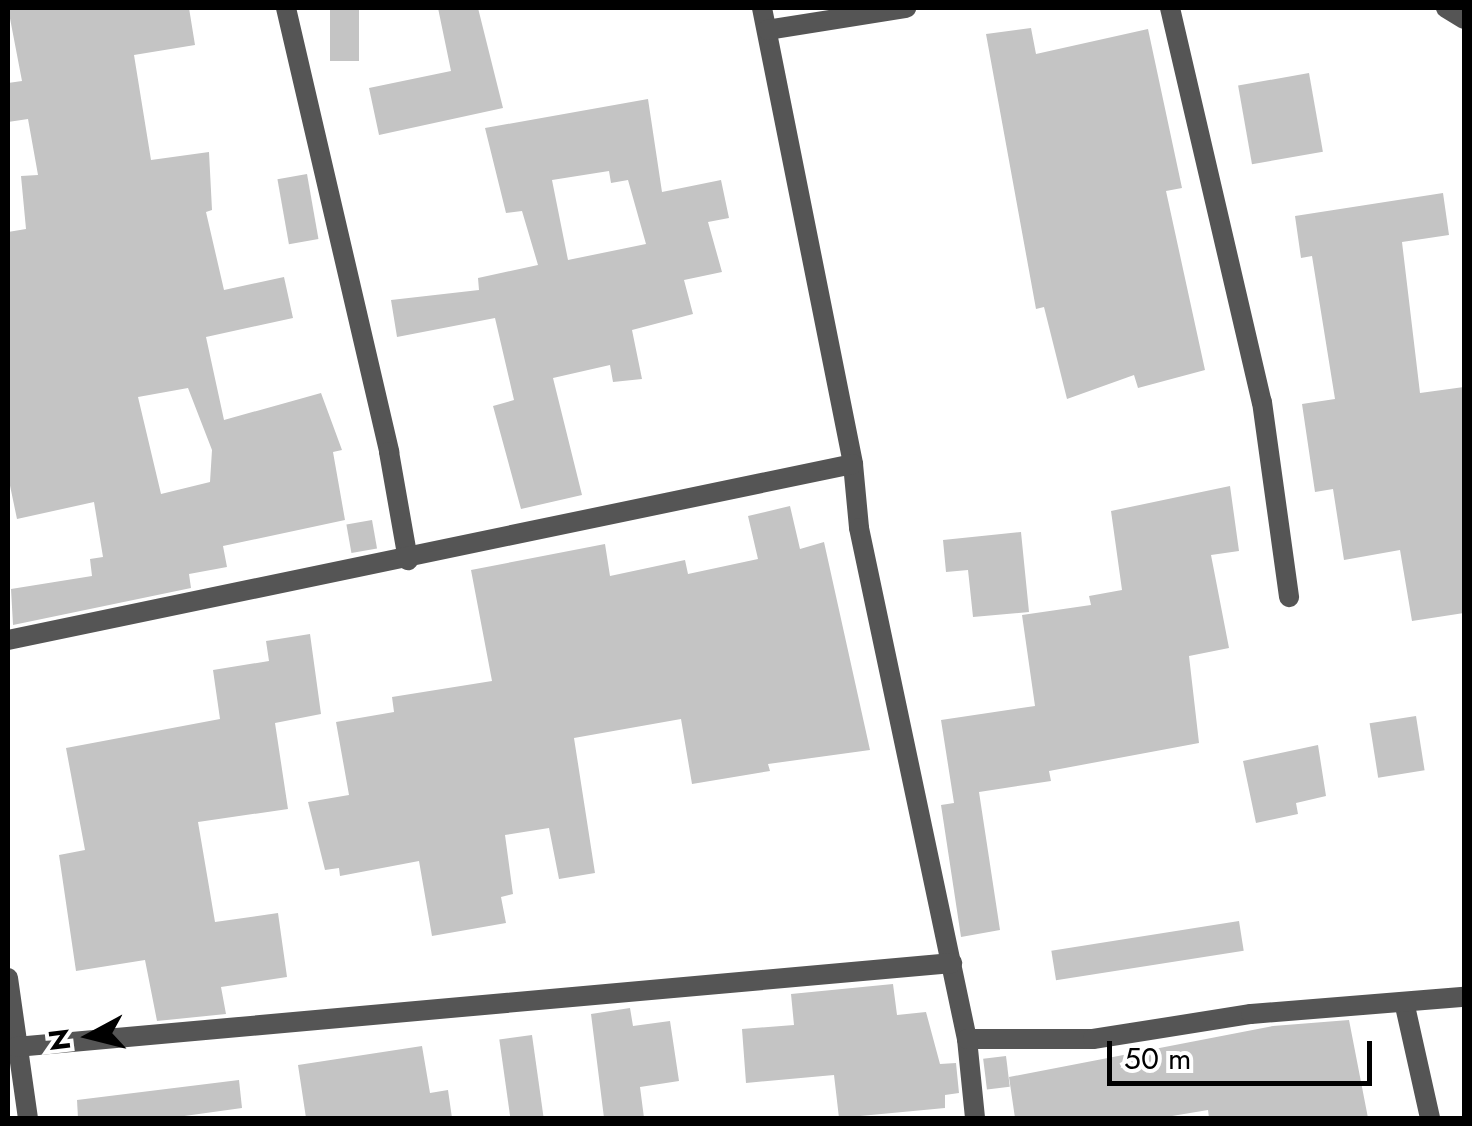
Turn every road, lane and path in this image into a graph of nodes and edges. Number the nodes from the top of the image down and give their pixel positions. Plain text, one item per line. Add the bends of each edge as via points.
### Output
1 (286, 8) edge
2 (762, 8) edge
3 (906, 8) edge
4 (1170, 8) edge
5 (1446, 8) edge
6 (1464, 19) edge
7 (767, 30) junction
8 (853, 464) junction
9 (408, 560) junction
10 (1289, 596) dead end
11 (8, 640) edge
12 (952, 963) junction
13 (8, 978) edge
14 (1464, 997) edge
15 (1405, 1006) junction
16 (967, 1039) junction
17 (16, 1047) junction
18 (28, 1118) edge
19 (975, 1118) edge
20 (1430, 1118) edge

1 - 9 street
2 - 7 street
3 - 7 street
4 - 10 street via 1262,402
5 - 6 street
7 - 8 street
8 - 9 street
8 - 12 street via 859,528
9 - 11 street
12 - 16 street
12 - 17 street
13 - 17 street
14 - 15 street
15 - 16 street via 1250,1014 1094,1039
15 - 20 street
16 - 19 street
17 - 18 street

